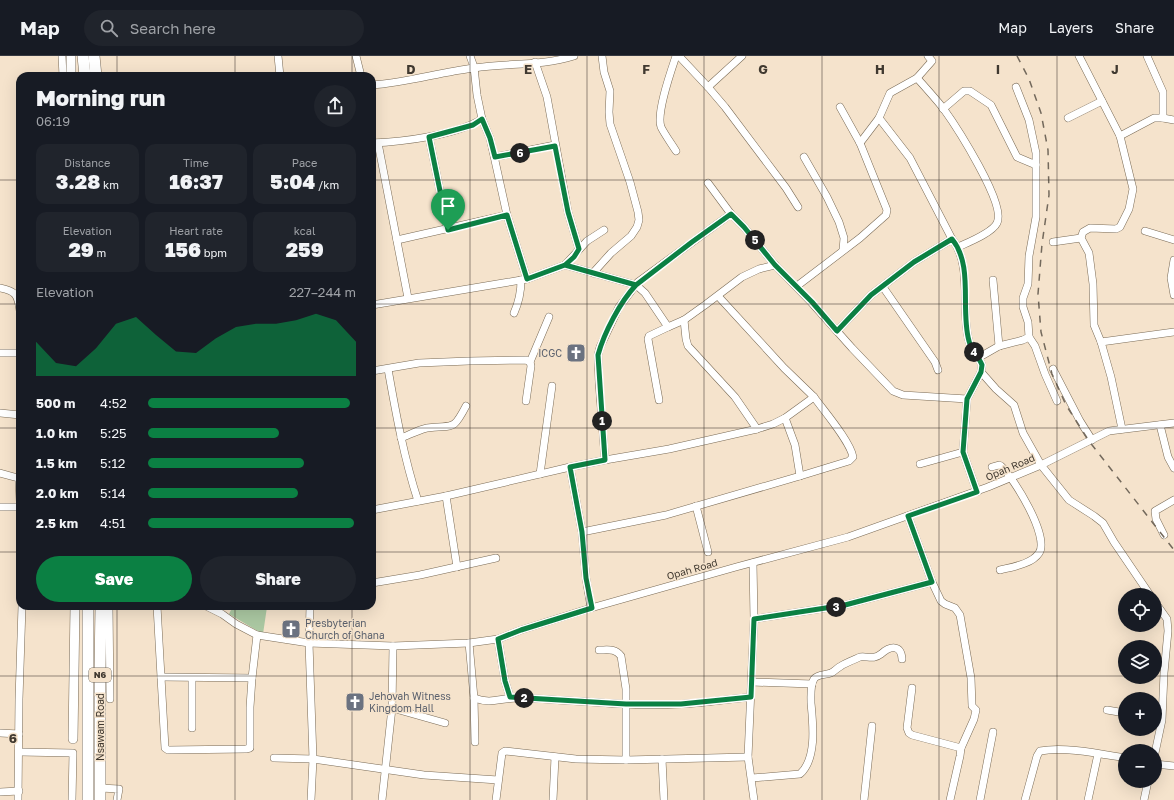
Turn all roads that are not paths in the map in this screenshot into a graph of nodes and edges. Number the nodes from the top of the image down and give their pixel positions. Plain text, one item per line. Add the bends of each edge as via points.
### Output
1 (62, 56) edge
2 (71, 56) edge
3 (83, 56) edge
4 (94, 56) edge
5 (278, 56) edge
6 (356, 56) edge
7 (470, 56) edge
8 (574, 56) edge
9 (602, 56) edge
10 (676, 56) edge
11 (679, 56) edge
12 (742, 56) edge
13 (1080, 56) edge
14 (1147, 56) edge
15 (932, 58) edge
16 (535, 62) junction
17 (474, 67) junction
18 (62, 72) edge
19 (72, 72) edge
20 (85, 72) edge
21 (96, 72) edge
22 (280, 72) edge
23 (360, 72) edge
24 (917, 78) junction
25 (376, 85) edge
26 (708, 87) junction
27 (1016, 87) dead end
28 (1102, 101) junction
29 (840, 107) dead end
30 (943, 109) junction
31 (879, 118) junction
32 (1068, 118) dead end
33 (1162, 118) junction
34 (482, 119) junction
35 (1174, 120) edge
36 (1120, 136) junction
37 (429, 137) junction
38 (376, 143) edge
39 (860, 143) junction
40 (555, 146) junction
41 (376, 147) edge
42 (676, 151) dead end
43 (495, 157) junction
44 (804, 157) dead end
45 (1036, 165) junction
46 (708, 183) dead end
47 (798, 206) dead end
48 (731, 214) junction
49 (507, 215) junction
50 (448, 230) junction
51 (604, 230) dead end
52 (1145, 232) dead end
53 (1081, 238) junction
54 (952, 239) junction
55 (397, 240) junction
56 (1174, 240) edge
57 (1053, 242) dead end
58 (958, 247) junction
59 (579, 249) junction
60 (843, 250) junction
61 (1174, 260) edge
62 (565, 265) junction
63 (775, 265) junction
64 (593, 273) junction
65 (524, 280) junction
66 (993, 280) dead end
67 (636, 285) junction
68 (797, 286) junction
69 (883, 287) junction
70 (0, 288) edge
71 (16, 295) edge
72 (1174, 295) edge
73 (718, 296) junction
74 (408, 298) junction
75 (376, 304) edge
76 (514, 313) dead end
77 (549, 317) dead end
78 (684, 320) junction
79 (668, 326) junction
80 (837, 331) junction
81 (1174, 332) edge
82 (1029, 337) junction
83 (1101, 342) junction
84 (999, 346) junction
85 (0, 353) edge
86 (16, 353) edge
87 (978, 358) junction
88 (530, 362) junction
89 (388, 369) junction
90 (1053, 369) dead end
91 (376, 370) edge
92 (938, 370) dead end
93 (981, 372) junction
94 (552, 386) dead end
95 (814, 397) junction
96 (967, 399) junction
97 (659, 400) dead end
98 (526, 401) dead end
99 (1057, 401) dead end
100 (466, 406) dead end
101 (0, 413) edge
102 (16, 415) edge
103 (785, 418) junction
104 (1174, 423) edge
105 (1160, 426) junction
106 (757, 429) junction
107 (1122, 429) junction
108 (401, 438) junction
109 (1092, 440) junction
110 (963, 452) junction
111 (605, 460) junction
112 (920, 464) dead end
113 (1040, 465) junction
114 (570, 467) junction
115 (992, 467) dead end
116 (1174, 468) edge
117 (0, 474) edge
118 (540, 474) junction
119 (800, 476) junction
120 (16, 478) edge
121 (1011, 478) junction
122 (977, 492) junction
123 (446, 496) junction
124 (1174, 500) edge
125 (418, 501) junction
126 (696, 506) junction
127 (0, 507) edge
128 (16, 507) edge
129 (376, 509) edge
130 (908, 516) junction
131 (582, 532) junction
132 (1164, 535) dead end
133 (708, 552) dead end
134 (496, 558) dead end
135 (752, 563) junction
136 (457, 567) junction
137 (1000, 570) dead end
138 (376, 582) edge
139 (932, 582) junction
140 (1145, 588) edge
141 (592, 608) junction
142 (22, 610) edge
143 (75, 610) edge
144 (88, 610) edge
145 (102, 610) edge
146 (109, 610) edge
147 (157, 610) edge
148 (215, 610) edge
149 (310, 610) edge
150 (1162, 612) edge
151 (754, 619) junction
152 (257, 635) junction
153 (498, 639) junction
154 (308, 643) junction
155 (469, 643) junction
156 (393, 646) junction
157 (599, 650) dead end
158 (902, 659) dead end
159 (161, 677) junction
160 (192, 678) junction
161 (252, 678) junction
162 (752, 682) junction
163 (812, 684) junction
164 (912, 688) dead end
165 (1162, 692) edge
166 (510, 697) junction
167 (751, 697) junction
168 (474, 698) junction
169 (110, 699) dead end
170 (626, 704) junction
171 (392, 708) junction
172 (1107, 710) dead end
173 (1118, 712) edge
174 (444, 723) dead end
175 (872, 726) dead end
176 (192, 728) dead end
177 (993, 732) dead end
178 (0, 733) edge
179 (19, 734) junction
180 (73, 739) joint
181 (475, 742) dead end
182 (961, 748) junction
183 (20, 752) junction
184 (73, 753) junction
185 (1098, 754) junction
186 (555, 757) junction
187 (748, 757) junction
188 (1118, 757) edge
189 (274, 758) dead end
190 (313, 759) junction
191 (662, 759) junction
192 (626, 760) junction
193 (1162, 765) edge
194 (1174, 766) edge
195 (385, 769) junction
196 (752, 778) junction
197 (498, 780) junction
198 (100, 788) junction
199 (1147, 788) edge
200 (19, 791) junction
201 (0, 792) edge
202 (18, 800) edge
203 (72, 800) edge
204 (88, 800) edge
205 (100, 800) edge
206 (117, 800) edge
207 (311, 800) edge
208 (382, 800) edge
209 (496, 800) edge
210 (553, 800) edge
211 (664, 800) edge
212 (754, 800) edge
213 (864, 800) edge
214 (950, 800) edge
215 (980, 800) edge
216 (1025, 800) edge
217 (1088, 800) edge
218 (1144, 800) edge

1 - 18 street
2 - 19 main road
3 - 20 highway
4 - 21 highway
5 - 22 street
6 - 23 street
7 - 17 street
8 - 16 street
9 - 64 street via 610,91 610,124 630,182 639,220 631,236
10 - 42 street via 660,120
11 - 26 street
12 - 26 street
13 - 28 street
14 - 33 street via 1163,92
15 - 24 street
16 - 17 street
16 - 40 street via 546,97
17 - 25 street
17 - 34 street
24 - 30 street
24 - 31 street via 890,93
26 - 47 street
27 - 45 street via 1029,120
28 - 32 street
28 - 36 street
29 - 39 street
30 - 45 street via 964,91 970,91 991,105 1017,157
30 - 58 street via 992,191 999,215 994,228
31 - 39 street
31 - 54 street via 910,158
33 - 35 street
33 - 36 street via 1154,118
34 - 37 street via 473,125
34 - 43 street
36 - 53 street via 1133,185 1129,209 1120,227 1090,228 1083,232
37 - 38 street
37 - 50 street
39 - 60 street via 887,210 886,215 874,226
40 - 43 street
40 - 59 street via 568,212
41 - 55 street
43 - 49 street
44 - 60 street via 839,222 844,238
45 - 82 street via 1036,217 1029,256 1028,284 1023,298
46 - 48 street
48 - 63 street
48 - 67 street
49 - 50 street
49 - 65 street
50 - 55 street
51 - 59 street
52 - 56 street
53 - 57 street
53 - 83 street via 1088,253 1093,284 1094,325
54 - 58 street
54 - 69 street via 914,262
55 - 74 street
58 - 87 street via 964,266 969,342
59 - 62 street
60 - 68 street
61 - 72 street via 1171,278
62 - 64 street
62 - 65 street
63 - 68 street
63 - 73 street via 742,277
64 - 67 street
65 - 74 street
65 - 76 street
66 - 84 street
67 - 79 street
67 - 111 street via 619,307 598,355
68 - 80 street
69 - 80 street via 871,295
69 - 92 street
70 - 71 street
73 - 78 street
73 - 95 street
74 - 75 street
77 - 88 street
78 - 79 street
78 - 106 street via 688,346 735,397
79 - 97 street via 648,338
80 - 96 street via 897,394
81 - 83 street
82 - 84 street
82 - 99 street
83 - 107 street
84 - 87 street
85 - 86 street
87 - 93 street via 982,365
88 - 89 street via 526,360 419,363
88 - 98 street
89 - 91 street
89 - 108 street
90 - 109 street
93 - 96 street
93 - 113 street via 1014,405 1023,432
94 - 118 street
95 - 103 street
95 - 119 street via 834,424 853,457 849,461
96 - 110 street
100 - 108 street via 459,420 451,427 426,429
101 - 102 street
103 - 106 street
103 - 119 street via 795,445
104 - 105 street, Opah Road
105 - 107 street, Opah Road
105 - 116 street via 1168,457
106 - 111 street via 669,449
107 - 109 street, Opah Road via 1109,431
108 - 125 street
109 - 113 street, Opah Road
110 - 112 street
110 - 122 street
111 - 114 street
113 - 121 street, Opah Road
113 - 140 street via 1069,500 1103,523
114 - 118 street
114 - 131 street
115 - 121 street via 1001,466
117 - 120 street
118 - 123 street
119 - 126 street
121 - 122 street, Opah Road
121 - 137 street via 1031,511 1041,540 1041,550 1033,559
122 - 130 street, Opah Road
123 - 125 street
123 - 136 street
124 - 132 street via 1155,511
125 - 129 street
126 - 131 street via 666,515
126 - 133 street
127 - 128 street
130 - 135 street, Opah Road via 848,538
130 - 139 street
131 - 141 street via 586,578
134 - 136 street
135 - 141 street, Opah Road
135 - 151 street
136 - 138 street
139 - 151 street via 845,605
139 - 182 street via 941,601 958,611 960,615 971,678 972,706 976,710
141 - 153 street, Opah Road
142 - 179 street
143 - 180 main road
144 - 204 highway, Nsawam Road / N6
145 - 198 highway, Nsawam Road / N6
146 - 169 street
147 - 159 street
148 - 152 street, Opah Road
149 - 154 street
150 - 165 street via 1167,619 1168,631
151 - 162 street
152 - 154 street, Opah Road
152 - 161 street
153 - 155 street, Opah Road
153 - 166 street
154 - 156 street, Opah Road
154 - 190 street
155 - 156 street, Opah Road
155 - 168 street
156 - 171 street
157 - 170 street via 614,650 621,656
158 - 163 street via 902,654 890,647 873,658 859,657 832,672 816,677
159 - 160 street
159 - 161 street via 164,745 168,750 250,748
160 - 161 street
160 - 176 street
162 - 163 street
162 - 167 street
163 - 196 street via 813,738 804,770 800,774
164 - 182 street via 909,733
166 - 168 street via 491,702
166 - 170 street
167 - 170 street via 681,704
167 - 187 street
168 - 181 street
170 - 192 street
171 - 174 street
171 - 195 street
172 - 173 street
175 - 213 street
177 - 215 street
178 - 179 street
179 - 183 street
180 - 184 street
182 - 214 street
183 - 184 street
183 - 200 street
184 - 203 street
185 - 188 street
185 - 216 street via 1040,751
185 - 217 street
186 - 192 street
186 - 197 street via 505,751 502,753
186 - 210 street
187 - 191 street
187 - 196 street
189 - 190 street
190 - 195 street
190 - 207 street
191 - 192 street
191 - 211 street
193 - 194 street
195 - 197 street via 424,775
195 - 208 street
196 - 212 street
197 - 209 street
198 - 205 highway, Nsawam Road / N6
198 - 206 street via 119,789
199 - 218 street
200 - 201 street
200 - 202 street

